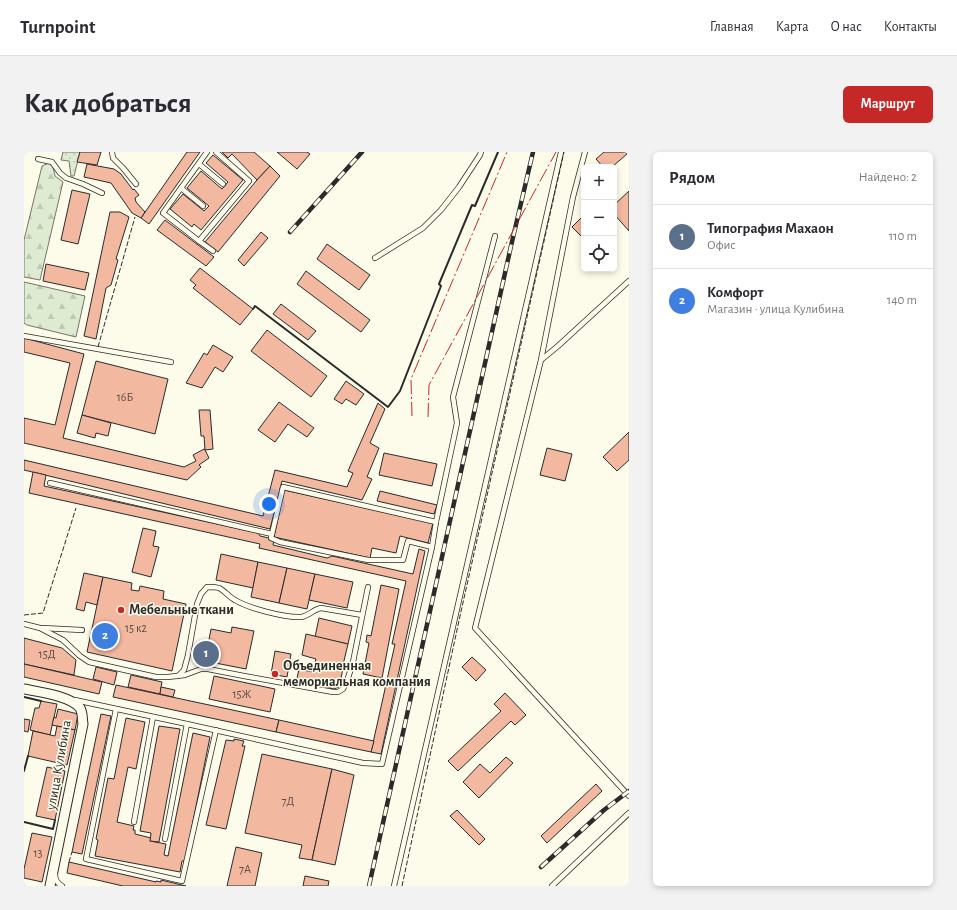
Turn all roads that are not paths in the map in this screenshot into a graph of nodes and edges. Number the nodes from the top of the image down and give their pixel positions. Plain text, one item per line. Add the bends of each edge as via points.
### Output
1 (112, 152) edge
2 (207, 152) edge
3 (216, 152) edge
4 (481, 152) edge
5 (561, 152) edge
6 (585, 152) edge
7 (38, 159) dead end
8 (198, 164) junction
9 (136, 184) dead end
10 (223, 184) dead end
11 (181, 188) junction
12 (102, 193) dead end
13 (204, 206) dead end
14 (495, 236) dead end
15 (199, 241) junction
16 (213, 252) dead end
17 (375, 258) dead end
18 (629, 281) edge
19 (24, 336) edge
20 (541, 360) junction
21 (170, 362) dead end
22 (50, 483) dead end
23 (436, 522) junction
24 (272, 534) junction
25 (432, 547) junction
26 (368, 587) dead end
27 (362, 616) junction
28 (24, 624) edge
29 (40, 628) junction
30 (82, 630) dead end
31 (178, 676) junction
32 (24, 689) edge
33 (66, 698) junction
34 (116, 709) junction
35 (153, 717) junction
36 (187, 724) junction
37 (216, 730) junction
38 (629, 796) edge
39 (629, 813) edge
40 (134, 822) dead end
41 (165, 839) dead end
42 (56, 860) junction
43 (50, 886) edge
44 (62, 886) edge
45 (394, 886) edge
46 (552, 886) edge

1 - 9 lane via 113,158
2 - 8 lane
3 - 15 lane via 249,180
4 - 17 lane via 441,210 423,228
5 - 45 lane
6 - 20 lane via 573,197
7 - 12 lane via 52,162 66,178
8 - 10 lane
8 - 11 lane
11 - 13 lane
11 - 15 lane via 163,213
14 - 23 lane via 453,397 457,423
15 - 16 lane
18 - 20 lane
19 - 21 lane
20 - 38 lane via 475,628
22 - 24 lane
23 - 24 lane via 283,487
23 - 25 lane
24 - 25 lane via 271,538 280,542 368,560 403,560 408,541
25 - 37 lane via 382,764 363,763
26 - 27 lane
27 - 31 lane via 353,662 347,681 338,692 208,669
27 - 31 lane via 321,608 297,617 259,610 235,600 219,588 207,587 197,604 188,655 184,670
28 - 29 lane
29 - 30 lane
29 - 31 lane via 63,640 89,662 156,677
32 - 33 street, улица Кулибина
33 - 34 lane
33 - 42 street, улица Кулибина via 80,709 82,724
34 - 35 lane
34 - 37 lane via 86,859 182,881
35 - 36 lane
35 - 40 lane
36 - 37 lane
36 - 41 lane
39 - 46 lane
42 - 43 street, улица Кулибина
42 - 44 lane via 55,878

